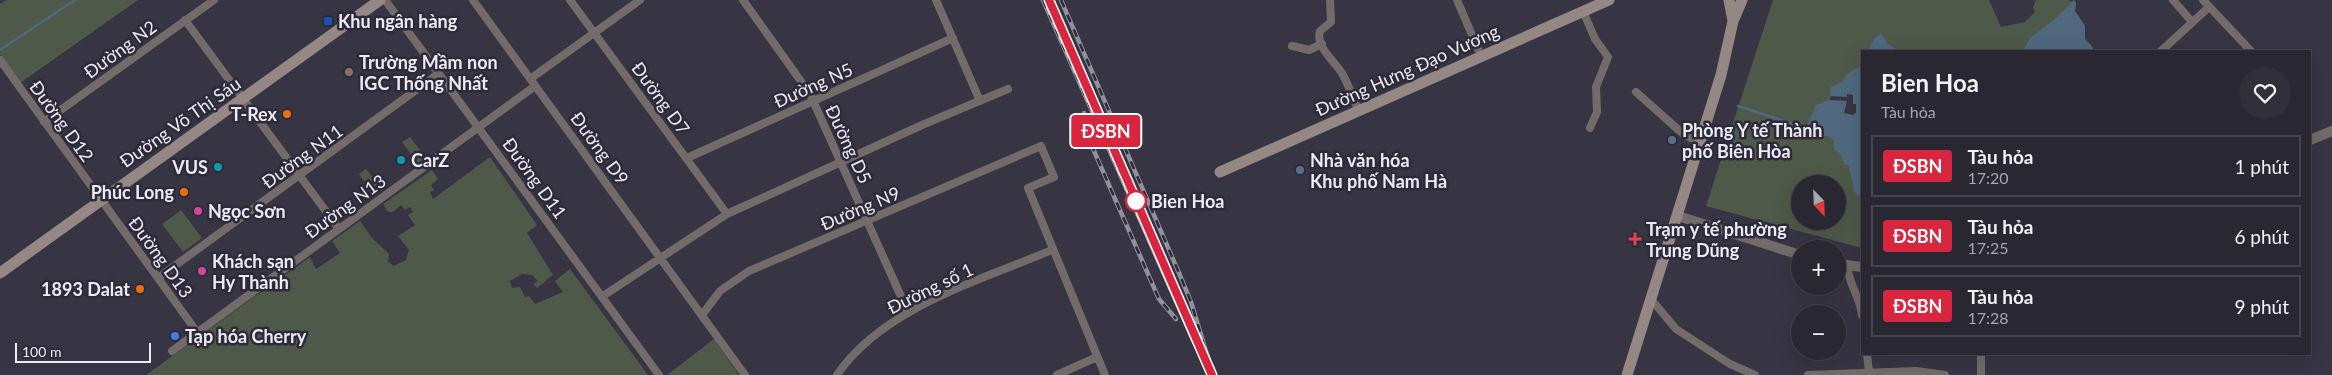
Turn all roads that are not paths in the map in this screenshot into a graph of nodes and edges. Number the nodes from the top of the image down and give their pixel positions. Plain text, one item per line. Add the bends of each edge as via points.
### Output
1 (214, 0) edge
2 (380, 0) edge
3 (385, 0) edge
4 (473, 0) edge
5 (570, 0) edge
6 (640, 0) edge
7 (743, 0) edge
8 (936, 0) edge
9 (1330, 0) edge
10 (1457, 0) edge
11 (1609, 0) edge
12 (1730, 0) edge
13 (1742, 0) edge
14 (2173, 0) edge
15 (2203, 0) edge
16 (2209, 7) junction
17 (1583, 11) junction
18 (185, 20) junction
19 (1732, 21) junction
20 (2192, 22) junction
21 (594, 32) junction
22 (953, 38) junction
23 (1322, 44) junction
24 (1292, 46) dead end
25 (2162, 50) edge
26 (2250, 50) edge
27 (1482, 56) junction
28 (0, 60) edge
29 (438, 74) junction
30 (530, 79) junction
31 (535, 86) junction
32 (1008, 89) dead end
33 (1636, 92) dead end
34 (242, 99) junction
35 (813, 101) junction
36 (980, 101) junction
37 (1359, 111) junction
38 (44, 122) junction
39 (478, 127) junction
40 (1590, 128) dead end
41 (2332, 131) edge
42 (2311, 140) edge
43 (1701, 144) junction
44 (686, 158) junction
45 (842, 162) junction
46 (1220, 172) dead end
47 (300, 176) junction
48 (100, 200) junction
49 (728, 214) junction
50 (1678, 216) junction
51 (868, 222) junction
52 (339, 229) junction
53 (1052, 250) junction
54 (1791, 252) edge
55 (661, 257) junction
56 (1846, 265) edge
57 (1861, 267) edge
58 (0, 273) edge
59 (1846, 274) edge
60 (158, 278) junction
61 (603, 296) junction
62 (1650, 298) junction
63 (1861, 305) edge
64 (908, 312) junction
65 (702, 315) junction
66 (197, 332) junction
67 (172, 350) dead end
68 (1867, 355) edge
69 (1981, 355) edge
70 (1097, 357) junction
71 (1869, 372) junction
72 (659, 375) edge
73 (745, 375) edge
74 (837, 375) edge
75 (1057, 375) edge
76 (1105, 375) edge
77 (1627, 375) edge
78 (1755, 375) edge
79 (1808, 375) edge
80 (1945, 375) edge
81 (1981, 375) edge

1 - 18 street, Đường N2
2 - 34 main road, Đường Võ Thị Sáu
3 - 29 street, Đường D11
4 - 30 street, Đường D9
5 - 21 street, Đường D7
6 - 21 street
7 - 35 street, Đường D5
8 - 22 street
9 - 23 street via 1331,22 1318,34
10 - 27 street
11 - 17 main road, Đường Hưng Đạo Vương
12 - 19 main road
13 - 19 main road
14 - 20 street
15 - 16 street
16 - 20 street
16 - 26 street
17 - 27 main road, Đường Hưng Đạo Vương
17 - 40 street via 1595,39 1608,57 1596,87 1597,112
18 - 34 street
18 - 38 street, Đường N2
19 - 43 main road via 1721,75
20 - 25 street
21 - 30 street
21 - 44 street, Đường D7
22 - 35 street, Đường N5
22 - 36 street
23 - 24 street via 1309,50
23 - 37 street via 1341,72
27 - 37 main road, Đường Hưng Đạo Vương
28 - 38 street, Đường D12
29 - 39 street, Đường D11
29 - 47 street, Đường N11
30 - 31 street, Đường D9
31 - 39 street, Đường N13
31 - 55 street, Đường D9
32 - 36 street
33 - 43 street via 1682,133
34 - 47 street
34 - 48 main road, Đường Võ Thị Sáu
35 - 44 street, Đường N5
35 - 45 street, Đường D5
36 - 45 street
37 - 46 main road, Đường Hưng Đạo Vương
38 - 48 street, Đường D12
39 - 52 street, Đường N13
39 - 61 street, Đường D11
41 - 42 street
43 - 50 main road
44 - 49 street, Đường D7
45 - 49 street
45 - 51 street, Đường D5
47 - 52 street
47 - 60 street, Đường N11
48 - 58 main road, Đường Võ Thị Sáu
48 - 60 street, Đường D13
49 - 55 street
50 - 54 street
50 - 62 main road
51 - 53 street, Đường N9 via 1041,146 1054,177 1028,188
51 - 64 street, Đường D5
51 - 65 street, Đường N9 via 750,271 720,291
52 - 66 street, Đường N13
53 - 64 street, Đường số 1
53 - 70 street
55 - 61 street
55 - 65 street, Đường D9
56 - 57 street
59 - 63 street
60 - 66 street, Đường D13
61 - 72 street, Đường D11
62 - 77 main road
62 - 78 street via 1676,329 1730,364
64 - 74 street, Đường số 1 via 872,336
65 - 73 street, Đường D9
66 - 67 street, Đường N13
68 - 71 street
69 - 81 street
70 - 75 street
70 - 76 street
71 - 79 street
71 - 80 street via 1916,371

